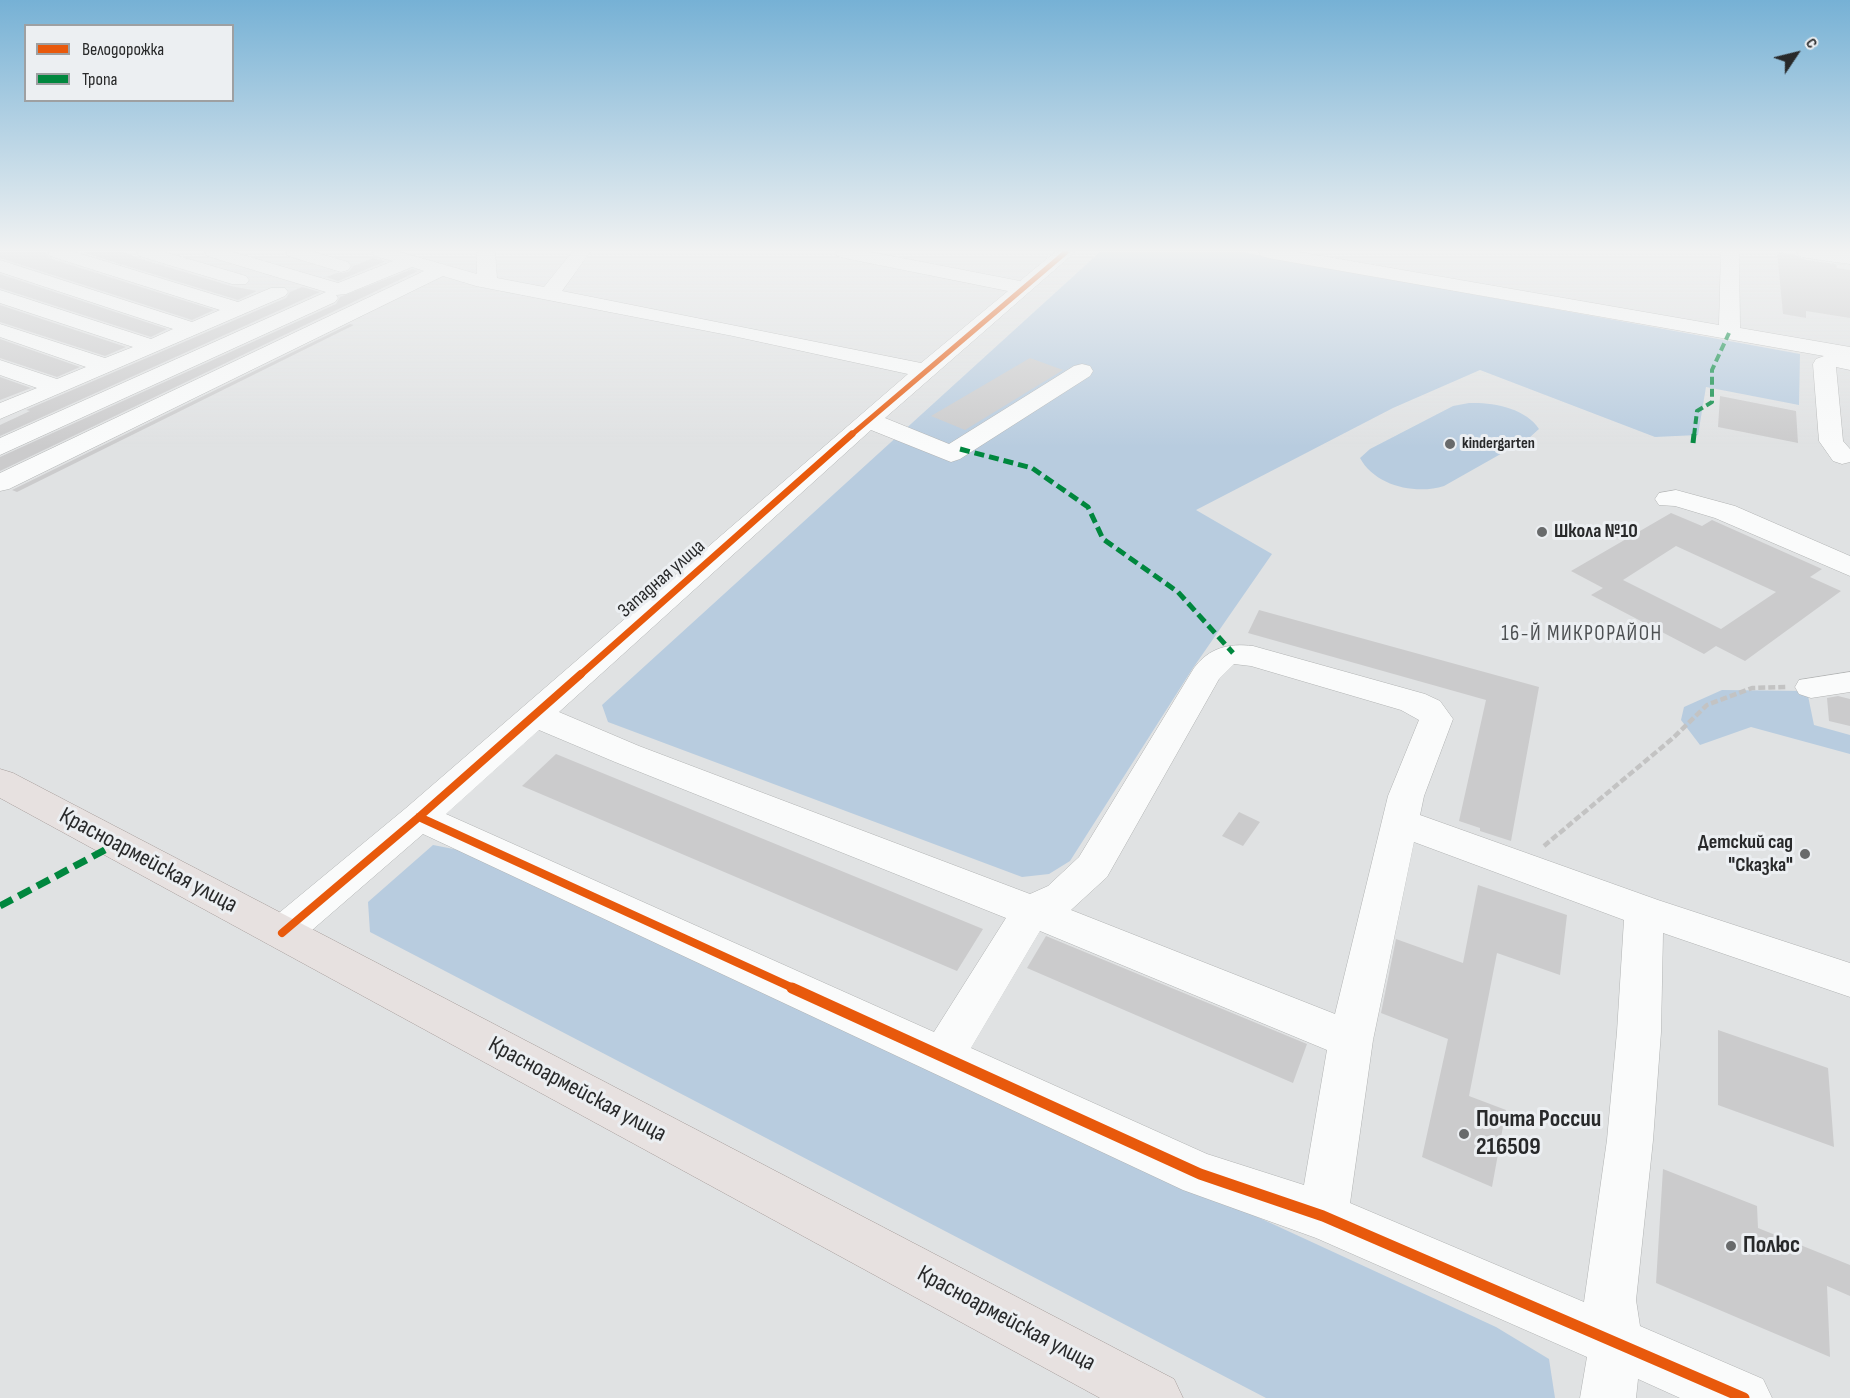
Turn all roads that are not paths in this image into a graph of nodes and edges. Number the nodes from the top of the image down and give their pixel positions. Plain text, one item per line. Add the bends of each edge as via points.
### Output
1 (65, 317) edge
2 (157, 317) edge
3 (220, 317) edge
4 (286, 317) edge
5 (329, 317) edge
6 (666, 317) edge
7 (989, 317) edge
8 (1639, 317) edge
9 (1729, 317) edge
10 (193, 329) junction
11 (0, 330) edge
12 (1729, 333) junction
13 (152, 346) junction
14 (1850, 354) edge
15 (1850, 363) edge
16 (106, 366) junction
17 (0, 367) edge
18 (926, 371) junction
19 (1082, 371) dead end
20 (57, 387) junction
21 (1, 410) edge
22 (868, 420) junction
23 (0, 447) edge
24 (1842, 456) dead end
25 (0, 483) edge
26 (1668, 499) dead end
27 (1850, 567) edge
28 (1850, 682) edge
29 (1811, 687) road end
30 (533, 714) junction
31 (0, 782) edge
32 (418, 817) junction
33 (1400, 822) junction
34 (1031, 911) junction
35 (1644, 912) junction
36 (282, 933) junction
37 (1850, 980) edge
38 (1351, 1040) junction
39 (943, 1056) junction
40 (1323, 1216) junction
41 (1616, 1341) junction
42 (1155, 1398) edge
43 (1608, 1398) edge
44 (1744, 1398) edge

1 - 13 street
2 - 10 street
3 - 10 street
4 - 23 street
5 - 25 street
6 - 18 street
7 - 18 street, Западная улица
8 - 12 street
9 - 12 street
10 - 13 street
11 - 16 street
12 - 14 street
13 - 16 street
15 - 24 street via 1834,360 1824,364 1832,441
16 - 20 street
17 - 20 street
18 - 22 street, Западная улица
19 - 22 street via 951,454
20 - 21 street
22 - 30 street, Западная улица
26 - 27 street via 1725,512
28 - 29 street
30 - 32 street, Западная улица
30 - 34 street
31 - 36 main road, Красноармейская улица
32 - 36 street, Западная улица
32 - 39 street
33 - 34 street via 1436,719 1434,715 1413,702 1233,653 1221,657 1205,675 1093,867 1062,897
33 - 35 street
33 - 38 street
34 - 38 street
34 - 39 street
35 - 37 street
35 - 41 street via 1640,1032 1610,1300
36 - 42 main road, Красноармейская улица
38 - 40 street
39 - 40 street via 1200,1174
40 - 41 street
41 - 43 street
41 - 44 street

